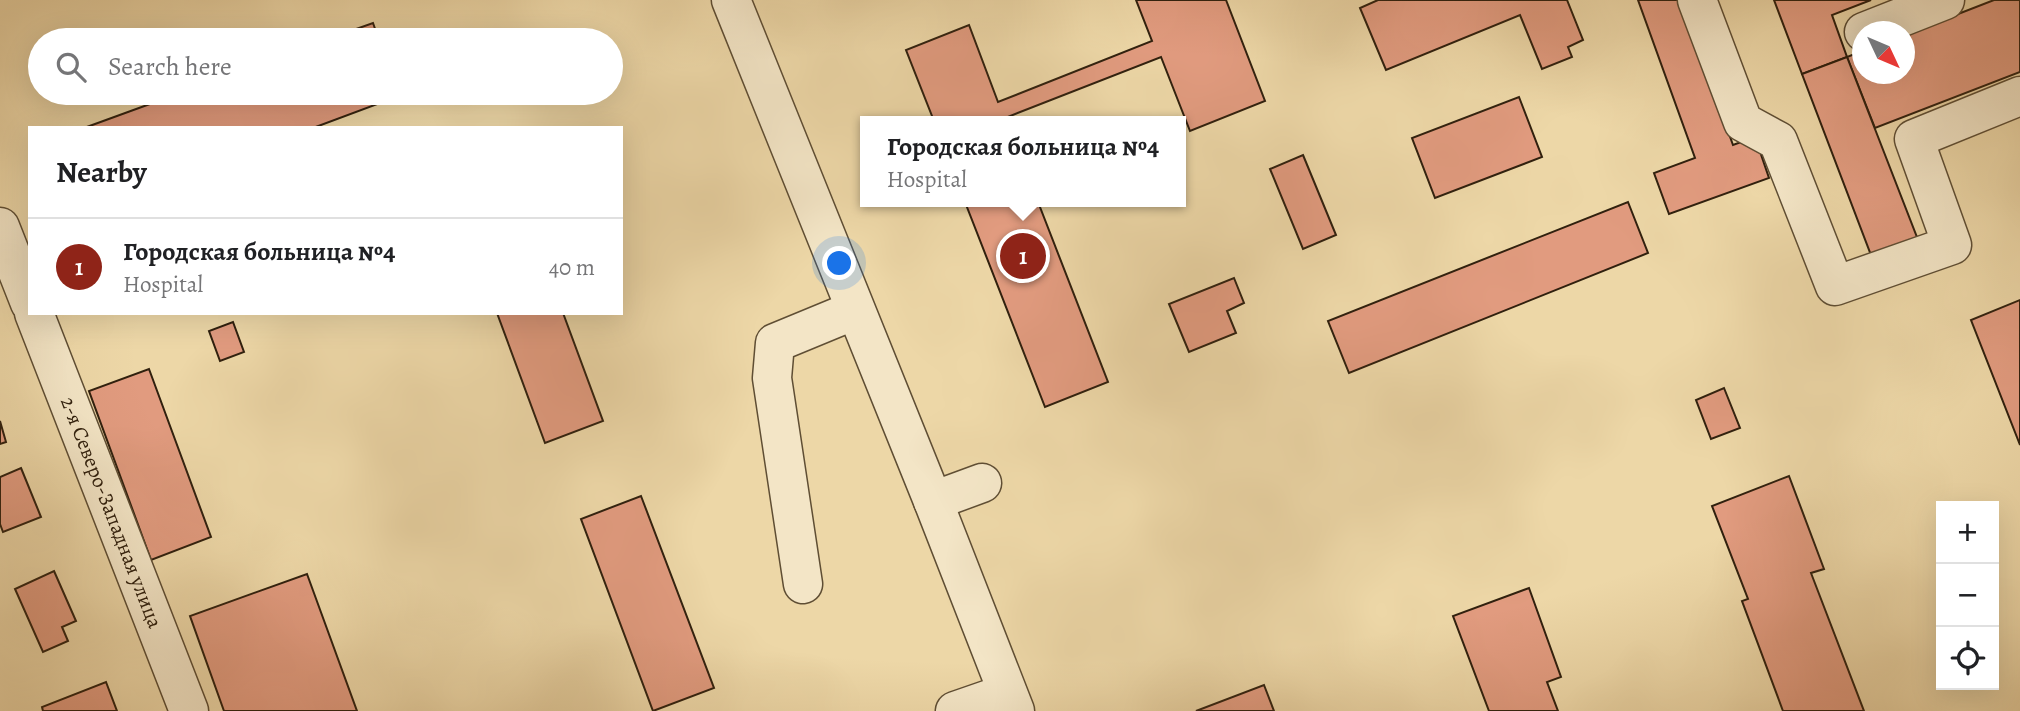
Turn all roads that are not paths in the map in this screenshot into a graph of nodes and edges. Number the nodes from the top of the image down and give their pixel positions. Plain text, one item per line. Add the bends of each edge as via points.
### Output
1 (731, 0) edge
2 (1697, 0) edge
3 (1945, 0) edge
4 (1892, 21) edge
5 (2020, 96) edge
6 (0, 227) edge
7 (28, 298) edge
8 (855, 310) junction
9 (35, 315) edge
10 (982, 483) dead end
11 (933, 500) junction
12 (803, 584) dead end
13 (1011, 702) edge
14 (189, 711) edge
15 (955, 711) edge

1 - 8 street
2 - 5 street via 1743,122 1778,141 1835,286 1952,245 1914,139
3 - 4 street
6 - 7 street
8 - 11 street
8 - 12 street via 775,343 772,378
9 - 14 street, 2-я Северо-Западная улица
10 - 11 street
11 - 13 street
13 - 15 street

